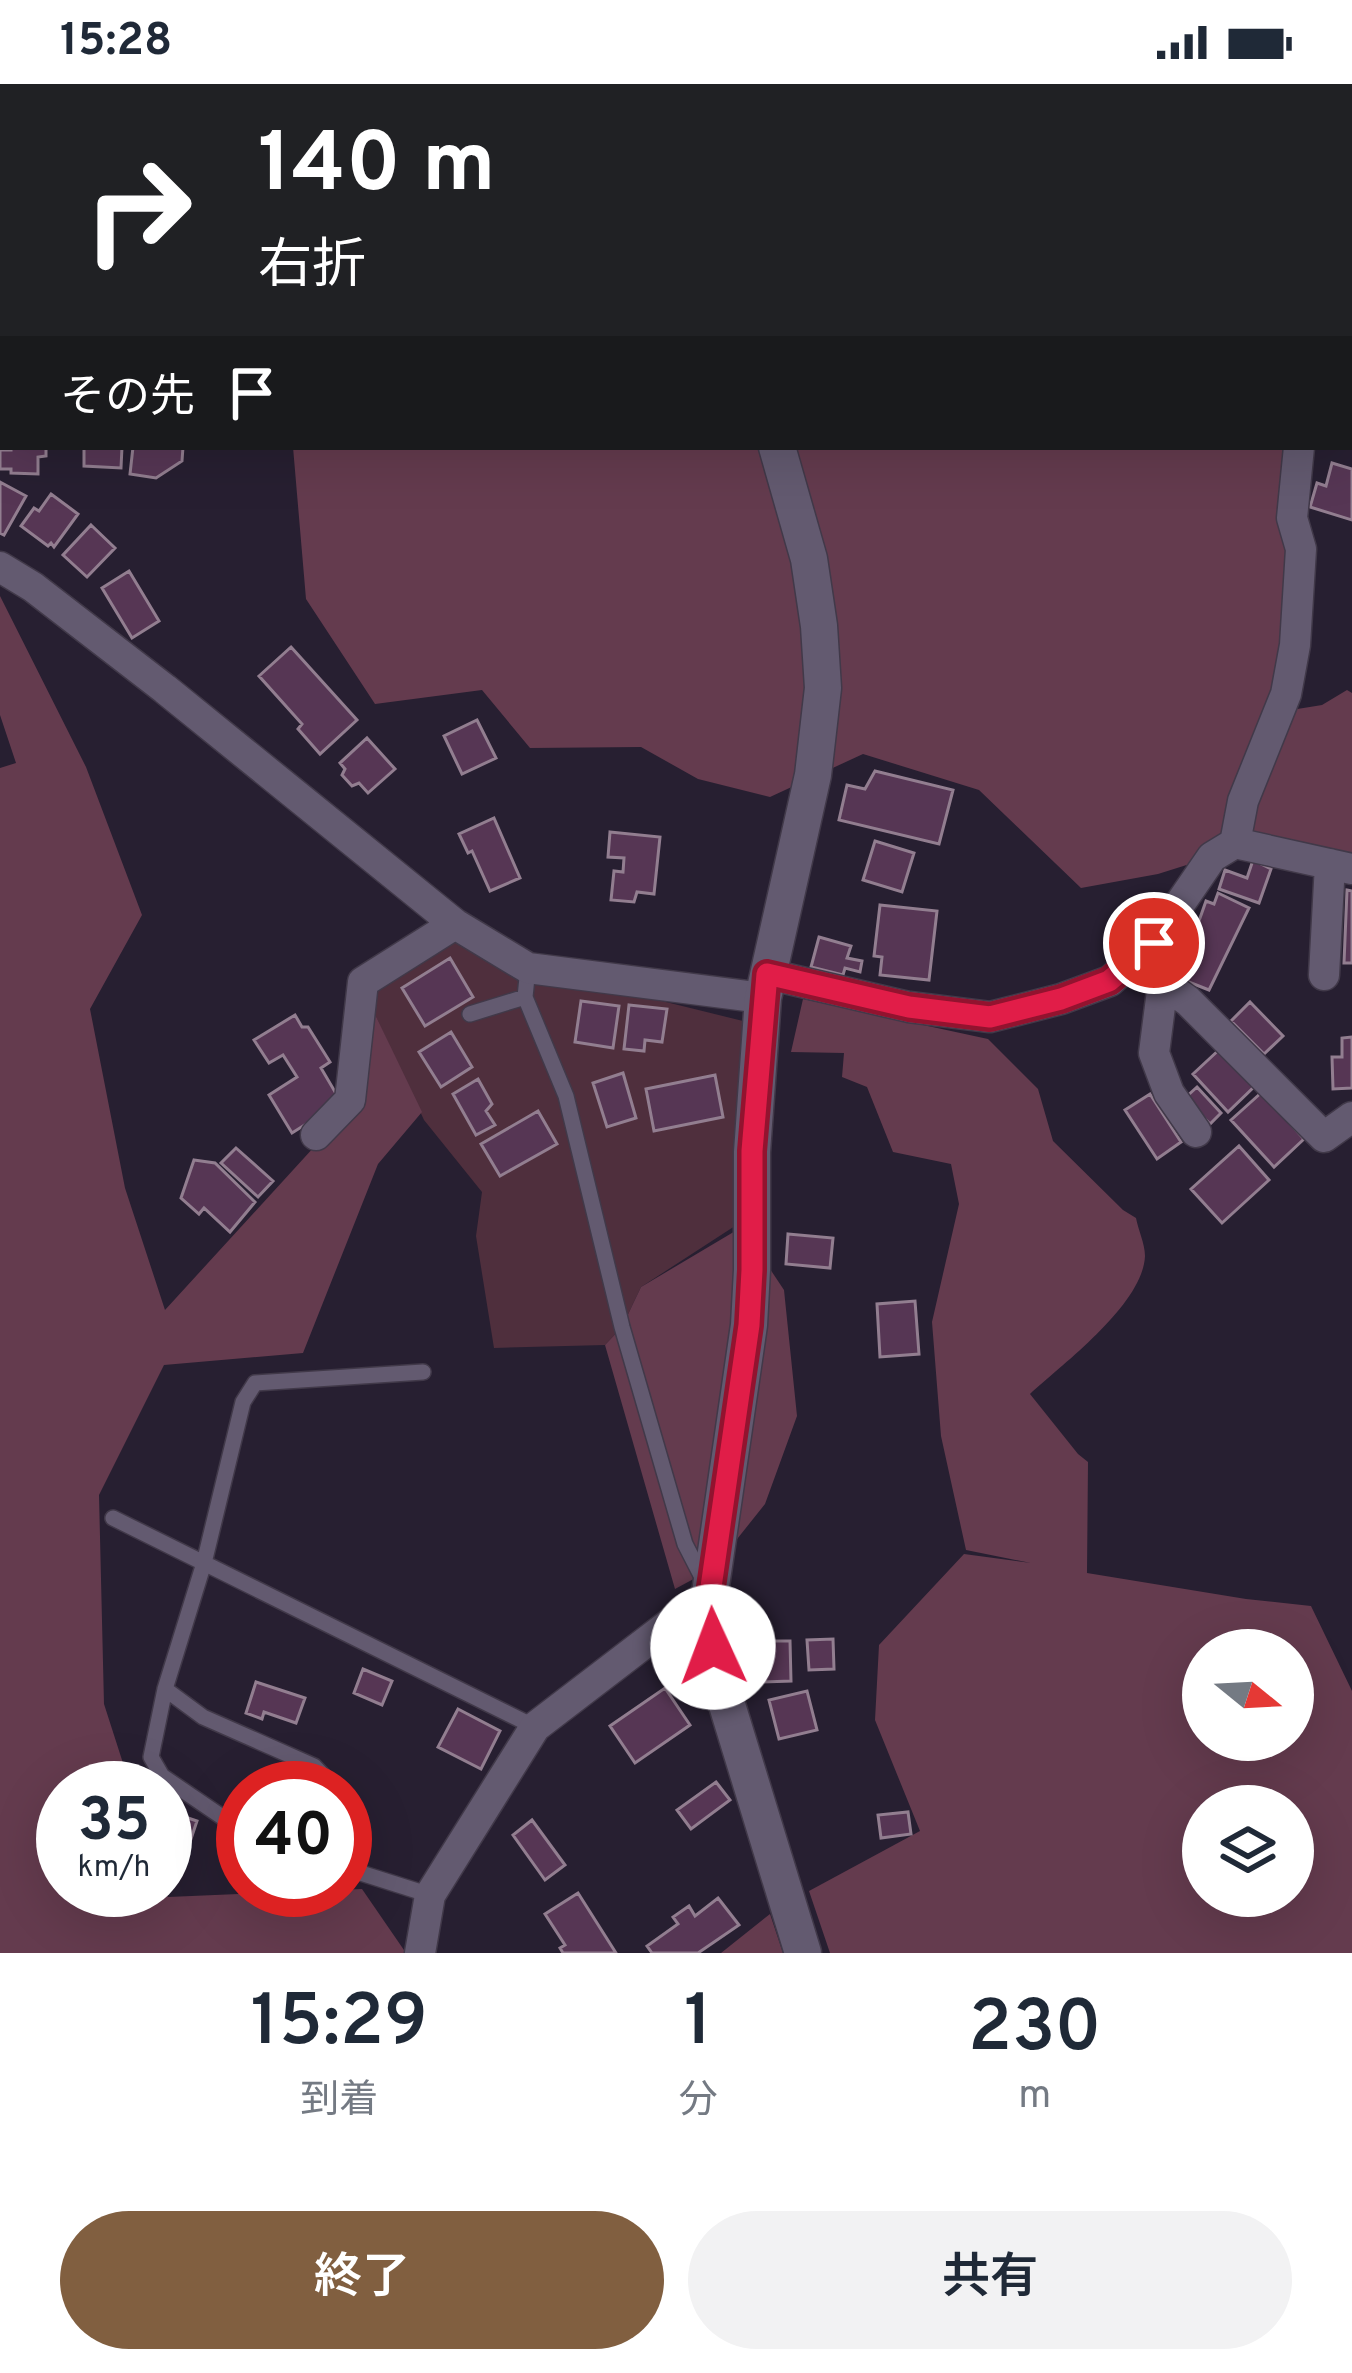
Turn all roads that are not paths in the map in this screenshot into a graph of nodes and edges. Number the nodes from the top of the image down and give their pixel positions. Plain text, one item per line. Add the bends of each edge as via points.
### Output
1 (778, 450) edge
2 (1299, 450) edge
3 (0, 567) edge
4 (1235, 843) junction
5 (1341, 866) edge
6 (455, 924) junction
7 (1132, 961) junction
8 (1324, 975) dead end
9 (1162, 982) junction
10 (526, 983) junction
11 (765, 986) junction
12 (470, 1014) dead end
13 (1352, 1117) edge
14 (1196, 1132) dead end
15 (316, 1135) dead end
16 (423, 1372) dead end
17 (113, 1518) dead end
18 (204, 1563) junction
19 (710, 1594) junction
20 (165, 1689) junction
21 (535, 1727) junction
22 (303, 1761) edge
23 (216, 1813) edge
24 (372, 1877) edge
25 (430, 1895) junction
26 (420, 1953) edge
27 (803, 1953) edge

1 - 11 street via 809,560 823,688 813,776
2 - 4 street via 1295,645
3 - 6 street
4 - 5 street
4 - 7 street via 1212,857 1154,943
5 - 8 street
6 - 10 street
6 - 15 street via 363,982 350,1100
7 - 9 street
7 - 11 street via 1109,981 990,1017
9 - 13 street via 1324,1137
9 - 14 street via 1154,1053 1169,1094
10 - 11 street
10 - 12 lane
10 - 19 lane via 566,1096 686,1544
11 - 19 street via 749,1325
16 - 18 lane via 255,1383 243,1402
17 - 18 lane
18 - 20 lane
18 - 21 lane
19 - 21 street
19 - 27 street via 720,1682
20 - 22 lane via 203,1717
20 - 23 lane via 151,1757 162,1776
21 - 25 street
24 - 25 lane
25 - 26 street

